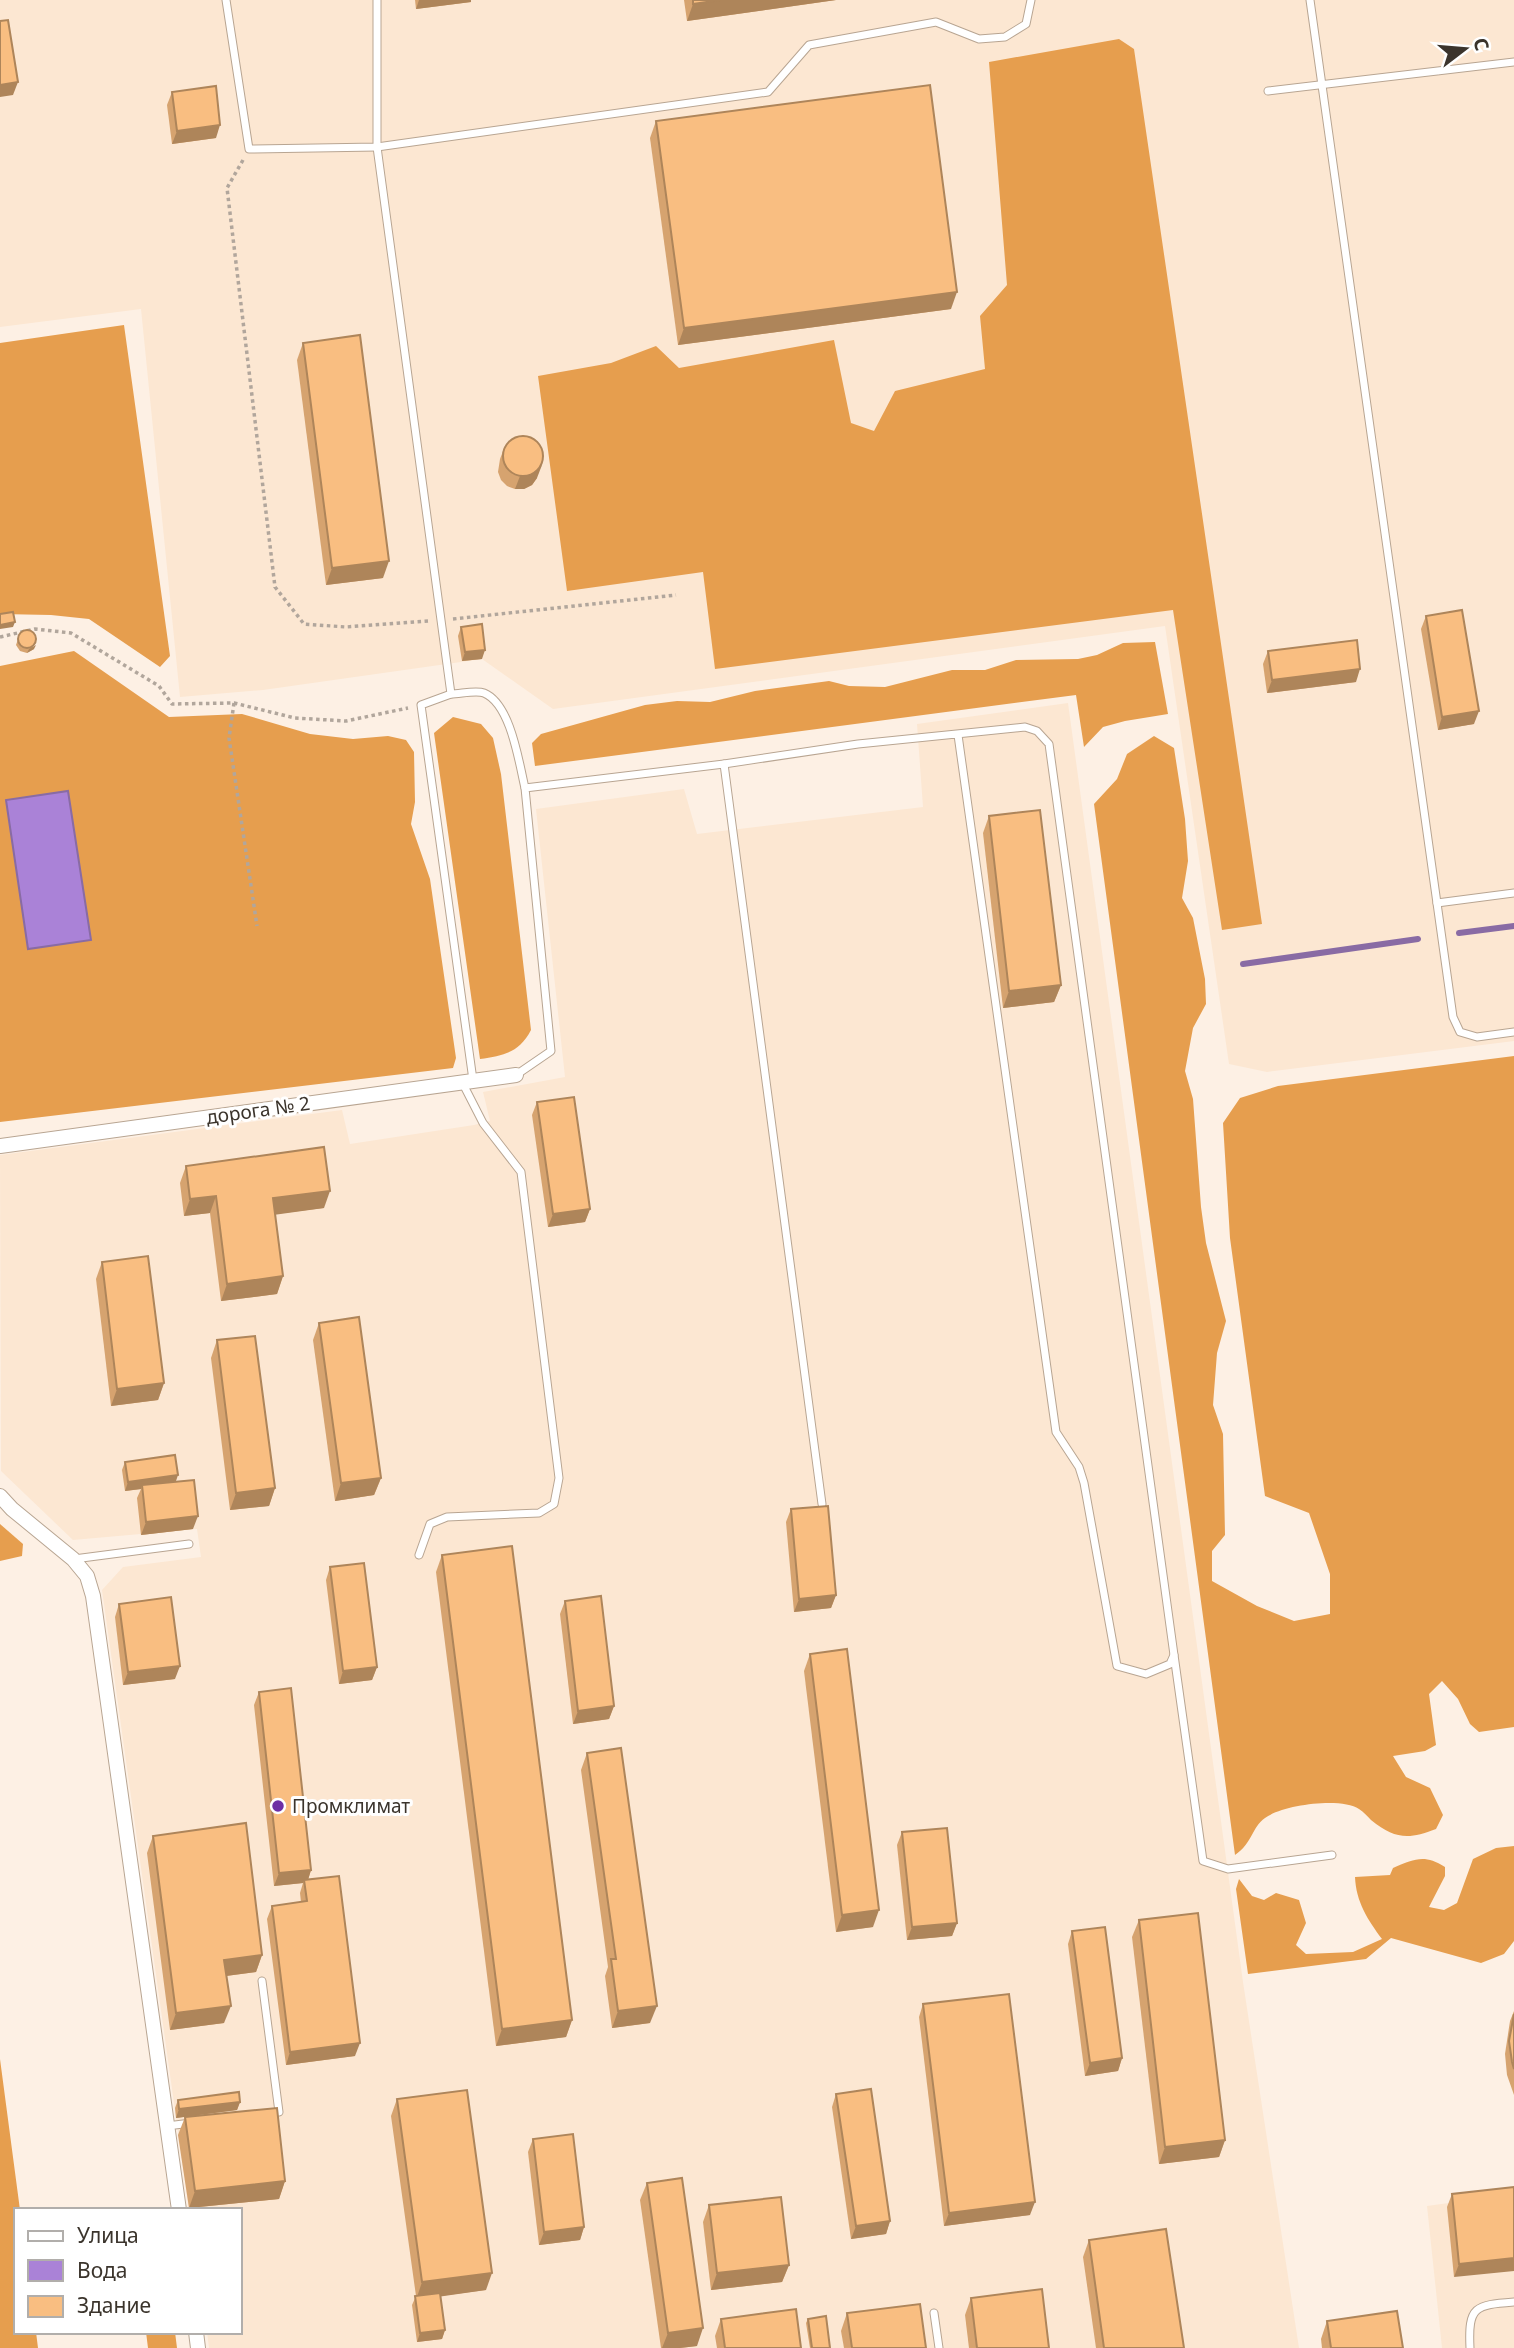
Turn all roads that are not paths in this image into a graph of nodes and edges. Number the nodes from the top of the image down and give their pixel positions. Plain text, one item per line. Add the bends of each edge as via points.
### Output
1 (226, 0) edge
2 (377, 0) edge
3 (1031, 0) edge
4 (1310, 0) edge
5 (1514, 62) edge
6 (1322, 85) junction
7 (1268, 91) dead end
8 (377, 147) junction
9 (450, 694) junction
10 (958, 735) junction
11 (724, 764) junction
12 (524, 788) junction
13 (1514, 893) edge
14 (1437, 903) junction
15 (1514, 1032) edge
16 (516, 1075) joint
17 (468, 1081) junction
18 (0, 1146) edge
19 (0, 1496) edge
20 (822, 1504) edge
21 (189, 1544) dead end
22 (419, 1555) dead end
23 (73, 1559) junction
24 (1174, 1655) junction
25 (1332, 1855) dead end
26 (262, 1981) dead end
27 (266, 2114) edge
28 (202, 2121) edge
29 (167, 2126) junction
30 (179, 2208) edge
31 (1514, 2302) edge
32 (934, 2313) dead end
33 (939, 2348) edge
34 (1470, 2348) edge

1 - 8 lane via 249,149
2 - 8 lane
3 - 8 lane via 1026,24 1005,37 979,39 936,22 809,45 768,92
4 - 6 lane
5 - 6 lane
6 - 7 lane
6 - 14 lane
8 - 9 lane
9 - 12 lane via 483,693 497,704 509,724
9 - 17 lane via 421,705
10 - 11 lane
10 - 24 lane via 1056,1432 1084,1483 1117,1666 1146,1674 1170,1664
10 - 24 lane via 1025,727 1037,731 1049,744
11 - 12 lane
11 - 20 lane
12 - 16 lane via 551,1051
13 - 14 lane
14 - 15 lane via 1453,1017 1460,1032 1476,1037
16 - 17 street, дорога № 2
17 - 18 street, дорога № 2
17 - 22 lane via 483,1123 521,1172 559,1478 554,1504 539,1513 447,1517 430,1524
19 - 23 street
21 - 23 lane
23 - 29 street via 87,1576 93,1596
24 - 25 lane via 1203,1861 1228,1869
26 - 27 lane via 279,2112
28 - 29 lane
29 - 30 street
31 - 34 lane via 1486,2304 1472,2314
32 - 33 lane

